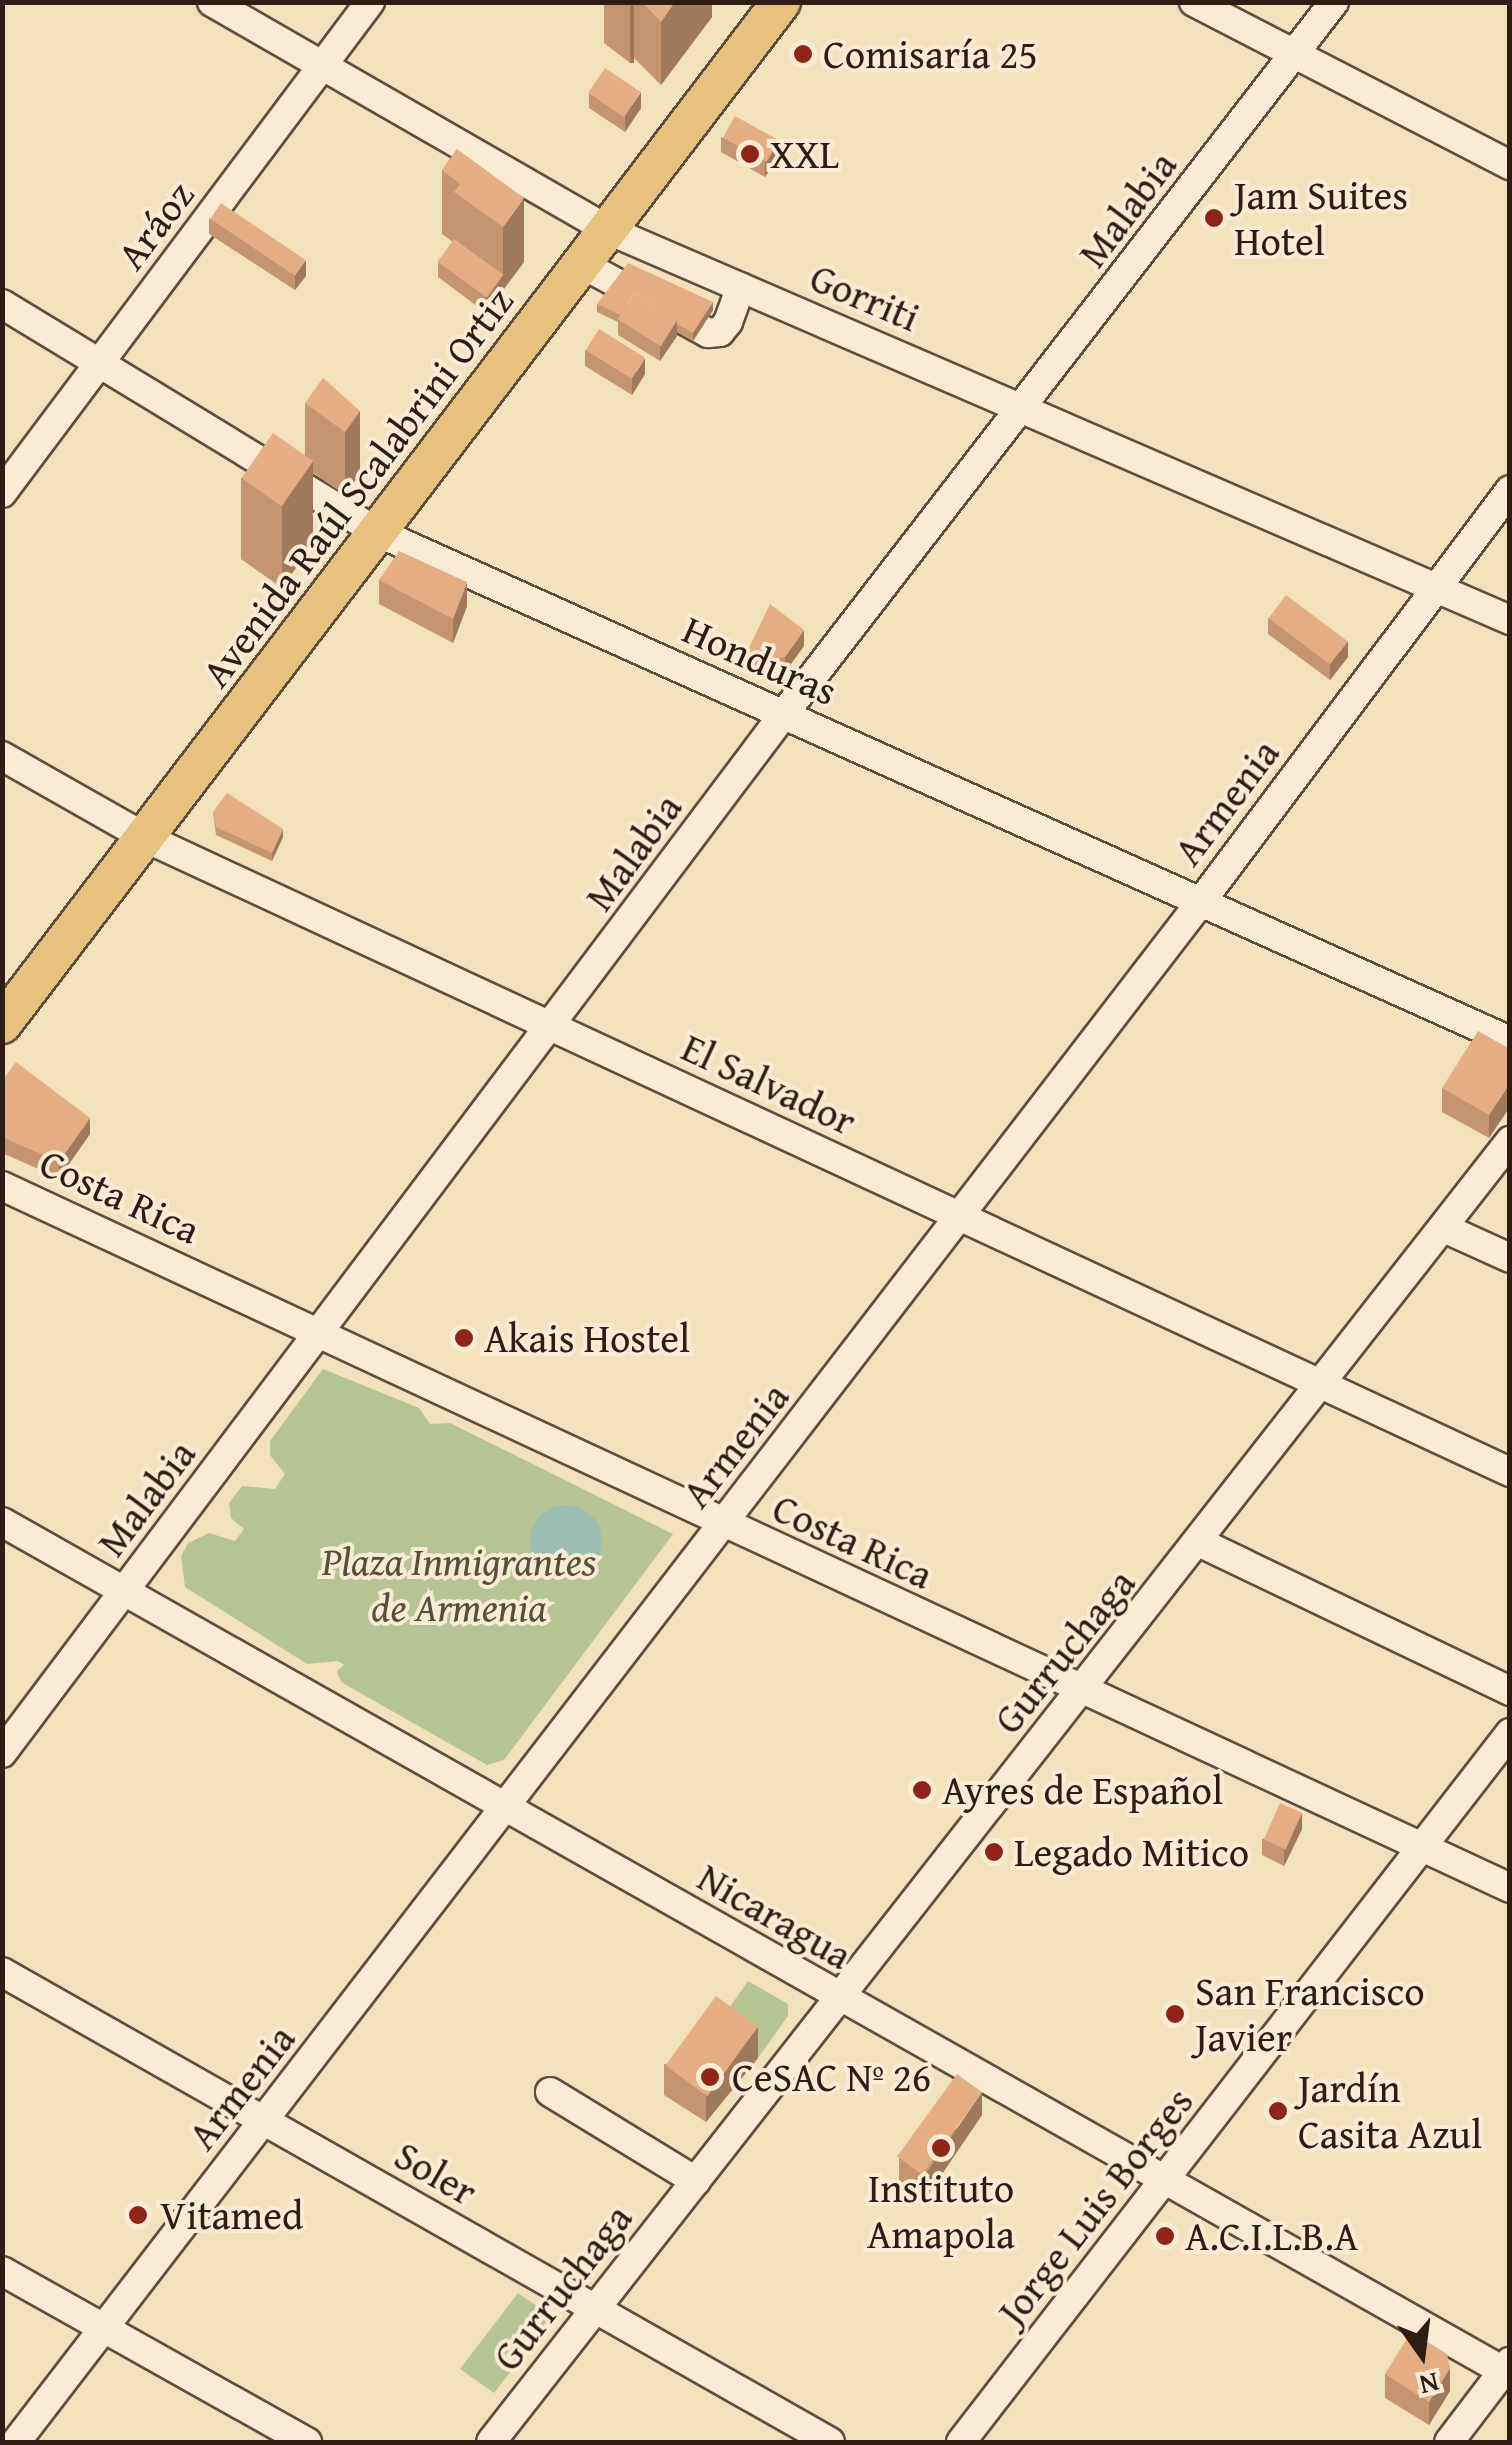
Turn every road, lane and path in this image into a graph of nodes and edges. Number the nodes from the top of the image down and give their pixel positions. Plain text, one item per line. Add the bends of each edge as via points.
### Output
1 (212, 2) edge
2 (370, 2) edge
3 (781, 2) edge
4 (1194, 2) edge
5 (1334, 2) edge
6 (1296, 54) junction
7 (320, 69) junction
8 (1510, 165) edge
9 (608, 230) junction
10 (582, 264) junction
11 (741, 287) junction
12 (2, 304) edge
13 (101, 364) junction
14 (1023, 410) junction
15 (1510, 490) edge
16 (2, 494) edge
17 (377, 532) junction
18 (1437, 586) junction
19 (1510, 620) edge
20 (783, 714) junction
21 (2, 756) edge
22 (148, 839) junction
23 (1200, 903) junction
24 (2, 1024) edge
25 (552, 1028) junction
26 (1510, 1040) edge
27 (1510, 1141) edge
28 (2, 1186) edge
29 (961, 1216) junction
30 (1444, 1228) junction
31 (1510, 1258) edge
32 (323, 1332) junction
33 (1322, 1385) junction
34 (1510, 1472) edge
35 (2, 1522) edge
36 (723, 1524) junction
37 (1202, 1543) junction
38 (126, 1591) junction
39 (1510, 1691) edge
40 (1081, 1692) junction
41 (1510, 1733) edge
42 (2, 1753) edge
43 (507, 1808) junction
44 (1419, 1848) junction
45 (1510, 1888) edge
46 (2, 1972) edge
47 (840, 1999) junction
48 (550, 2092) dead end
49 (264, 2122) junction
50 (696, 2181) junction
51 (1165, 2181) junction
52 (2, 2271) edge
53 (594, 2310) junction
54 (105, 2330) junction
55 (1507, 2369) edge
56 (16, 2442) edge
57 (307, 2442) edge
58 (491, 2442) edge
59 (830, 2442) edge
60 (961, 2442) edge
61 (1449, 2442) edge

1 - 7 street, Gorriti
2 - 7 street, Aráoz
3 - 9 main road, Avenida Raúl Scalabrini Ortiz
4 - 6 street
5 - 6 street, Malabia
6 - 8 street
6 - 14 street, Malabia
7 - 9 street, Gorriti
7 - 13 street, Aráoz
9 - 10 main road, Avenida Raúl Scalabrini Ortiz
9 - 11 street, Gorriti
10 - 11 street via 708,333 728,322
10 - 17 main road, Avenida Raúl Scalabrini Ortiz
11 - 14 street, Gorriti
12 - 13 street, Honduras
13 - 16 street, Aráoz
13 - 17 street, Honduras
14 - 18 street, Gorriti
14 - 20 street, Malabia
15 - 18 street, Armenia
17 - 20 street, Honduras
17 - 22 main road, Avenida Raúl Scalabrini Ortiz
18 - 19 street, Gorriti
18 - 23 street, Armenia
20 - 23 street, Honduras
20 - 25 street, Malabia
21 - 22 street, El Salvador
22 - 24 main road, Avenida Raúl Scalabrini Ortiz
22 - 25 street, El Salvador
23 - 26 street, Honduras
23 - 29 street, Armenia
25 - 29 street, El Salvador
25 - 32 street, Malabia
27 - 30 street, Gurruchaga
28 - 32 street, Costa Rica
29 - 33 street, El Salvador
29 - 36 street, Armenia
30 - 31 street
30 - 33 street, Gurruchaga
32 - 36 street, Costa Rica
32 - 38 street, Malabia
33 - 34 street, El Salvador
33 - 37 street, Gurruchaga
35 - 38 street, Nicaragua
36 - 40 street, Costa Rica
36 - 43 street, Armenia
37 - 39 street
37 - 40 street, Gurruchaga
38 - 42 street, Malabia
38 - 43 street, Nicaragua
40 - 44 street, Costa Rica
40 - 47 street, Gurruchaga
41 - 44 street, Jorge Luis Borges
43 - 47 street, Nicaragua
43 - 49 street, Armenia
44 - 45 street, Costa Rica
44 - 51 street, Jorge Luis Borges
46 - 49 street, Soler
47 - 50 street, Gurruchaga
47 - 51 street, Nicaragua
48 - 50 street
49 - 53 street, Soler
49 - 54 street, Armenia
50 - 53 street, Gurruchaga
51 - 55 street, Nicaragua
51 - 60 street, Jorge Luis Borges
52 - 54 street
53 - 58 street, Gurruchaga
53 - 59 street, Soler
54 - 56 street, Armenia
54 - 57 street
55 - 61 street

